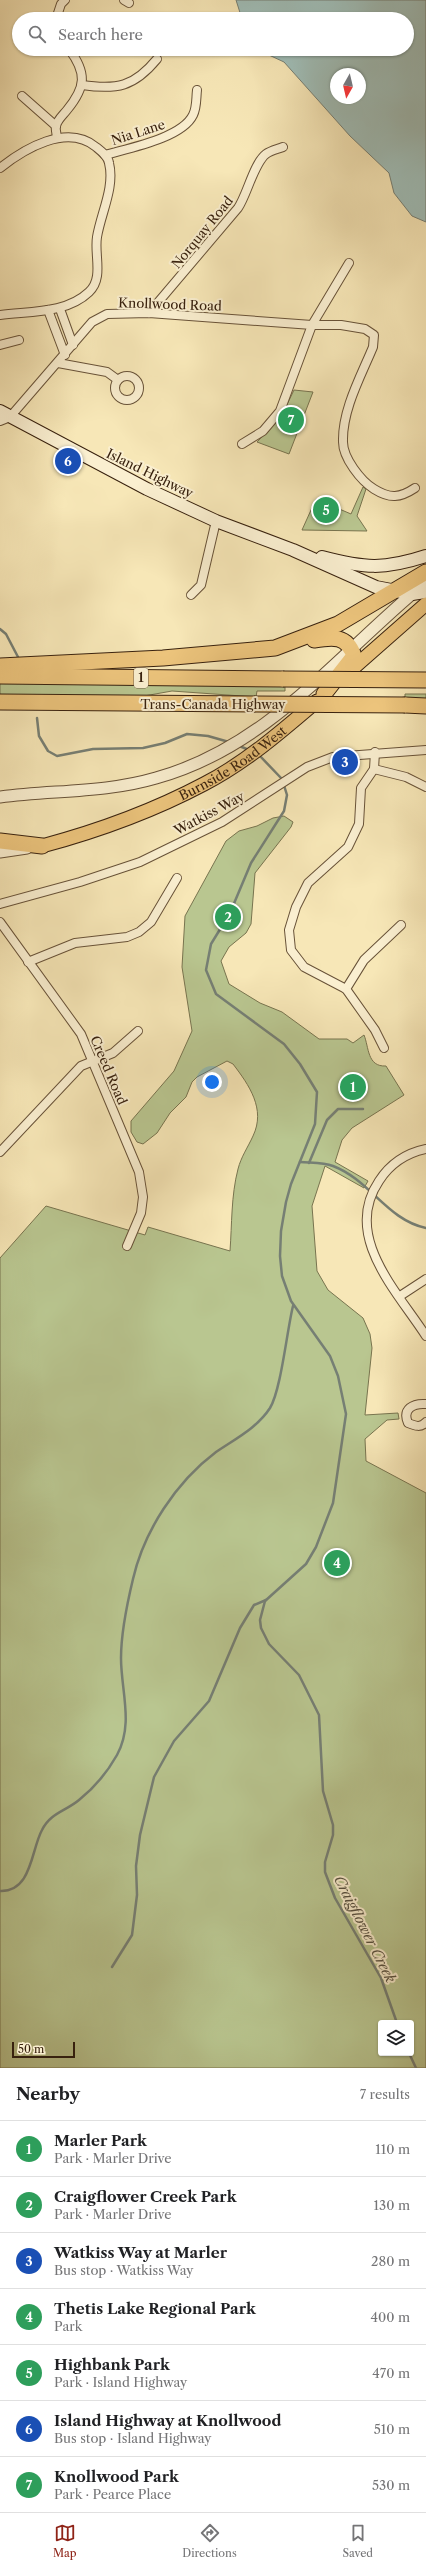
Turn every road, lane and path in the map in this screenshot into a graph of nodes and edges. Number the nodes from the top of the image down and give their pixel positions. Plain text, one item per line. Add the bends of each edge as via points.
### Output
1 (65, 0) edge
2 (58, 12) edge
3 (74, 56) edge
4 (157, 59) dead end
5 (82, 85) junction
6 (197, 90) dead end
7 (22, 96) dead end
8 (56, 126) junction
9 (57, 138) junction
10 (283, 147) dead end
11 (105, 155) junction
12 (0, 168) edge
13 (348, 263) dead end
14 (60, 309) junction
15 (48, 310) junction
16 (149, 313) junction
17 (0, 315) edge
18 (312, 325) junction
19 (19, 340) dead end
20 (0, 345) edge
21 (73, 345) junction
22 (65, 355) junction
23 (58, 363) junction
24 (118, 380) dead end
25 (3, 417) edge
26 (242, 444) dead end
27 (415, 488) dead end
28 (216, 521) junction
29 (293, 550) junction
30 (426, 556) edge
31 (426, 572) edge
32 (426, 582) edge
33 (393, 592) junction
34 (426, 592) edge
35 (412, 594) junction
36 (191, 595) dead end
37 (426, 604) edge
38 (351, 647) junction
39 (275, 648) junction
40 (0, 666) edge
41 (0, 676) edge
42 (426, 680) edge
43 (324, 694) junction
44 (0, 702) edge
45 (426, 706) edge
46 (426, 750) edge
47 (375, 752) junction
48 (374, 769) junction
49 (426, 787) edge
50 (0, 796) edge
51 (0, 841) edge
52 (42, 846) junction
53 (0, 852) edge
54 (177, 878) dead end
55 (0, 904) edge
56 (0, 922) edge
57 (401, 925) dead end
58 (28, 962) junction
59 (346, 989) junction
60 (138, 1031) dead end
61 (384, 1048) dead end
62 (94, 1062) junction
63 (426, 1149) edge
64 (0, 1152) edge
65 (128, 1246) dead end
66 (426, 1279) edge
67 (400, 1296) junction
68 (426, 1336) edge
69 (426, 1404) edge
70 (426, 1422) edge

1 - 2 street
3 - 5 street via 79,62
4 - 5 street via 144,76 119,86 103,88
5 - 8 street via 76,100
6 - 11 street, Nia Lane via 194,115 174,133
7 - 8 street
8 - 9 street
9 - 11 street via 92,144
9 - 12 street via 52,138 14,157
10 - 16 street, Norquay Road via 266,154 260,160 238,208
11 - 14 street via 109,162 111,181 97,238 97,279 90,292
13 - 18 street
14 - 15 street
14 - 21 street
15 - 17 street
15 - 22 street
16 - 18 street, Knollwood Road
16 - 21 street, Knollwood Road via 100,316
18 - 26 street via 280,411 263,431
18 - 27 street, Knollwood Road via 341,325 365,329 374,335 373,347 345,423 342,444 357,473 378,492 395,498
19 - 20 street
21 - 22 street, Knollwood Road
22 - 23 street, Knollwood Road
23 - 24 street via 107,372
23 - 25 street, Knollwood Road
25 - 28 main road, Island Highway
28 - 29 main road, Island Highway
28 - 36 street via 200,585
29 - 30 main road, Island Highway via 343,563 374,567 390,566
29 - 33 main road, Island Highway via 358,580
31 - 33 highway
32 - 35 street, Burnside Road West
33 - 35 main road, Island Highway
33 - 39 highway via 338,624
34 - 35 main road, Island Highway
35 - 38 street, Burnside Road West
37 - 43 main road, Burnside Road West
38 - 39 highway via 345,640 332,637
38 - 43 highway via 354,656
38 - 50 street, Burnside Road West via 298,698 262,728 218,754 156,778 102,790
39 - 40 highway via 163,658
41 - 42 highway, Trans-Canada Highway / 1, bridge
43 - 52 main road, Burnside Road West via 267,743 205,784 84,835
44 - 45 highway, Trans-Canada Highway / 1, bridge
46 - 47 street, Watkiss Way
47 - 48 street
47 - 55 street, Watkiss Way via 333,757 298,774 222,822 140,862
48 - 49 street via 406,777
48 - 59 street via 361,788 359,824 348,847 308,883 288,930 291,950 304,967
51 - 52 highway
52 - 53 street, Burnside Road West
54 - 58 street via 151,922 139,932 127,937 75,943
56 - 58 street, Creed Road
57 - 59 street via 364,960
58 - 62 street, Creed Road via 81,1034
59 - 61 street via 375,1030
60 - 62 street via 113,1053
62 - 64 street via 81,1066
62 - 65 street, Creed Road via 142,1183 141,1213
63 - 67 street via 413,1153 393,1165 377,1184 368,1204 366,1226 370,1248
66 - 67 street
67 - 68 street
69 - 70 street via 411,1406 406,1417 408,1423 415,1426 421,1426

